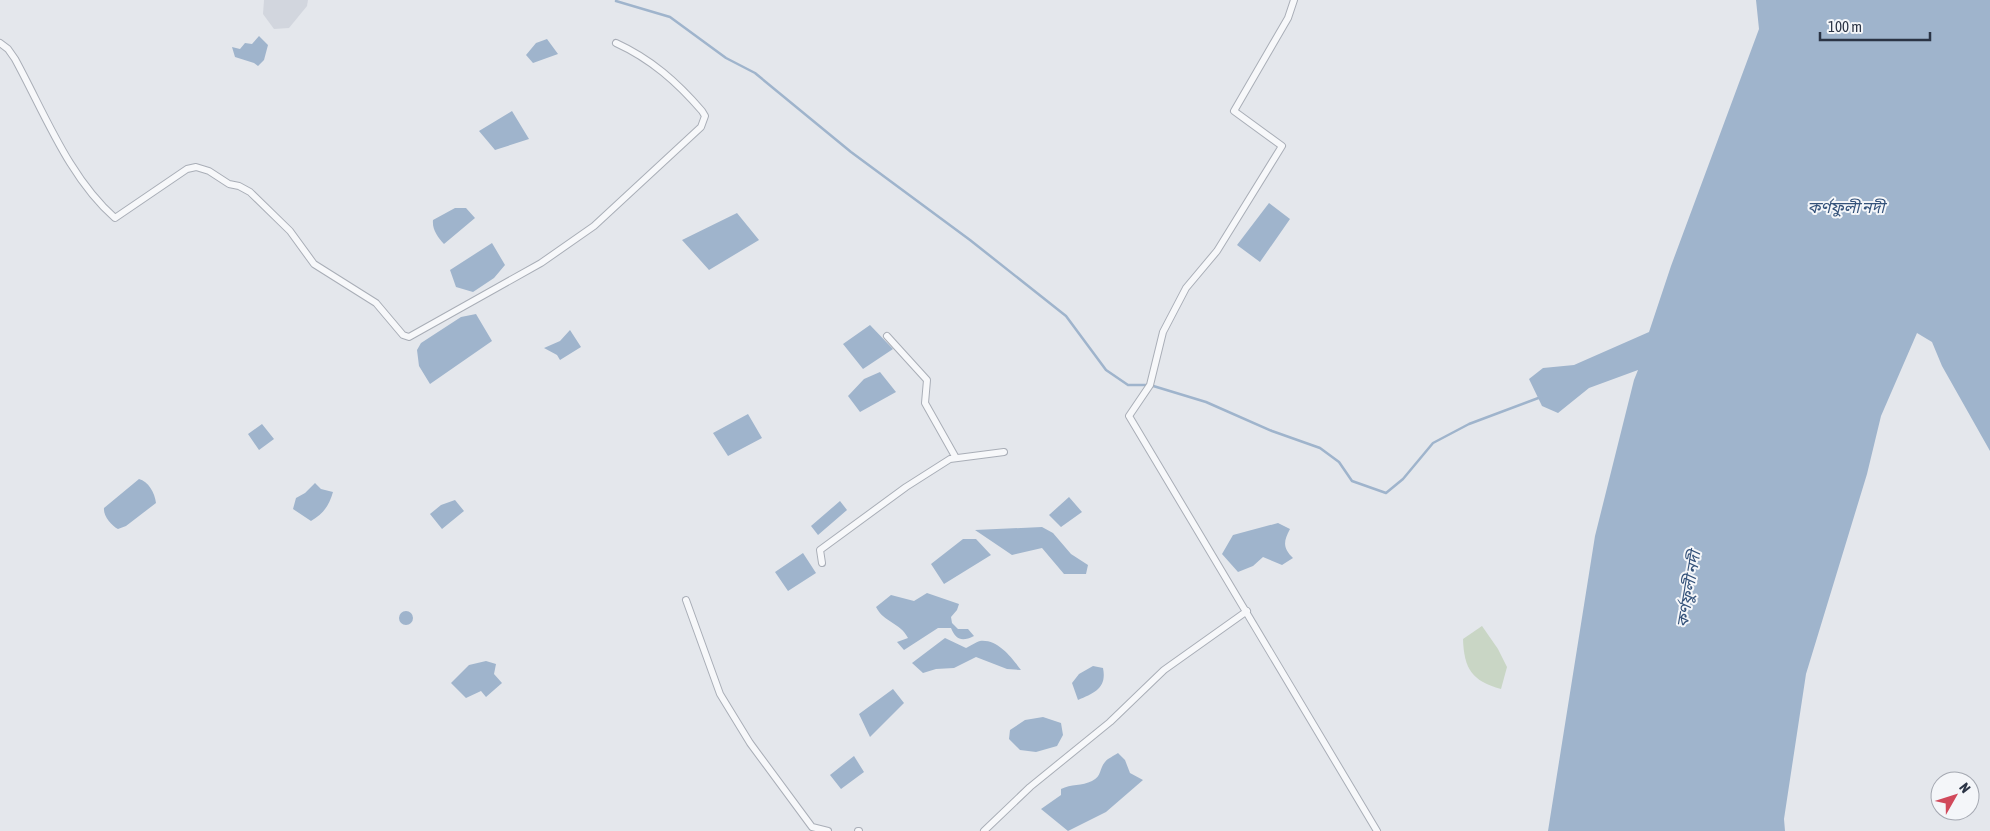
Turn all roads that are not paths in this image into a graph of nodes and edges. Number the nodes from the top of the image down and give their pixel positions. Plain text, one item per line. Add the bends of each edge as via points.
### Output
1 (1294, 0) edge
2 (0, 43) edge
3 (616, 43) dead end
4 (888, 336) dead end
5 (1004, 452) dead end
6 (956, 458) junction
7 (822, 564) dead end
8 (686, 600) dead end
9 (1247, 611) junction
10 (828, 831) edge
11 (984, 831) edge
12 (1377, 831) edge

1 - 9 street via 1288,18 1234,111 1282,146 1217,251 1186,288 1163,332 1150,385 1129,416
2 - 3 street via 15,59 58,142 86,186 116,218 187,169 196,167 209,171 228,184 250,192 285,225 314,264 376,303 403,335 409,337 541,263 594,226 701,127 705,116 702,110 669,76 637,53
4 - 6 street via 927,380 925,403
5 - 6 street
6 - 7 street via 906,487 820,550
8 - 10 street via 720,694 750,743 812,827
9 - 11 street via 1164,670 1110,722 1030,787
9 - 12 street

